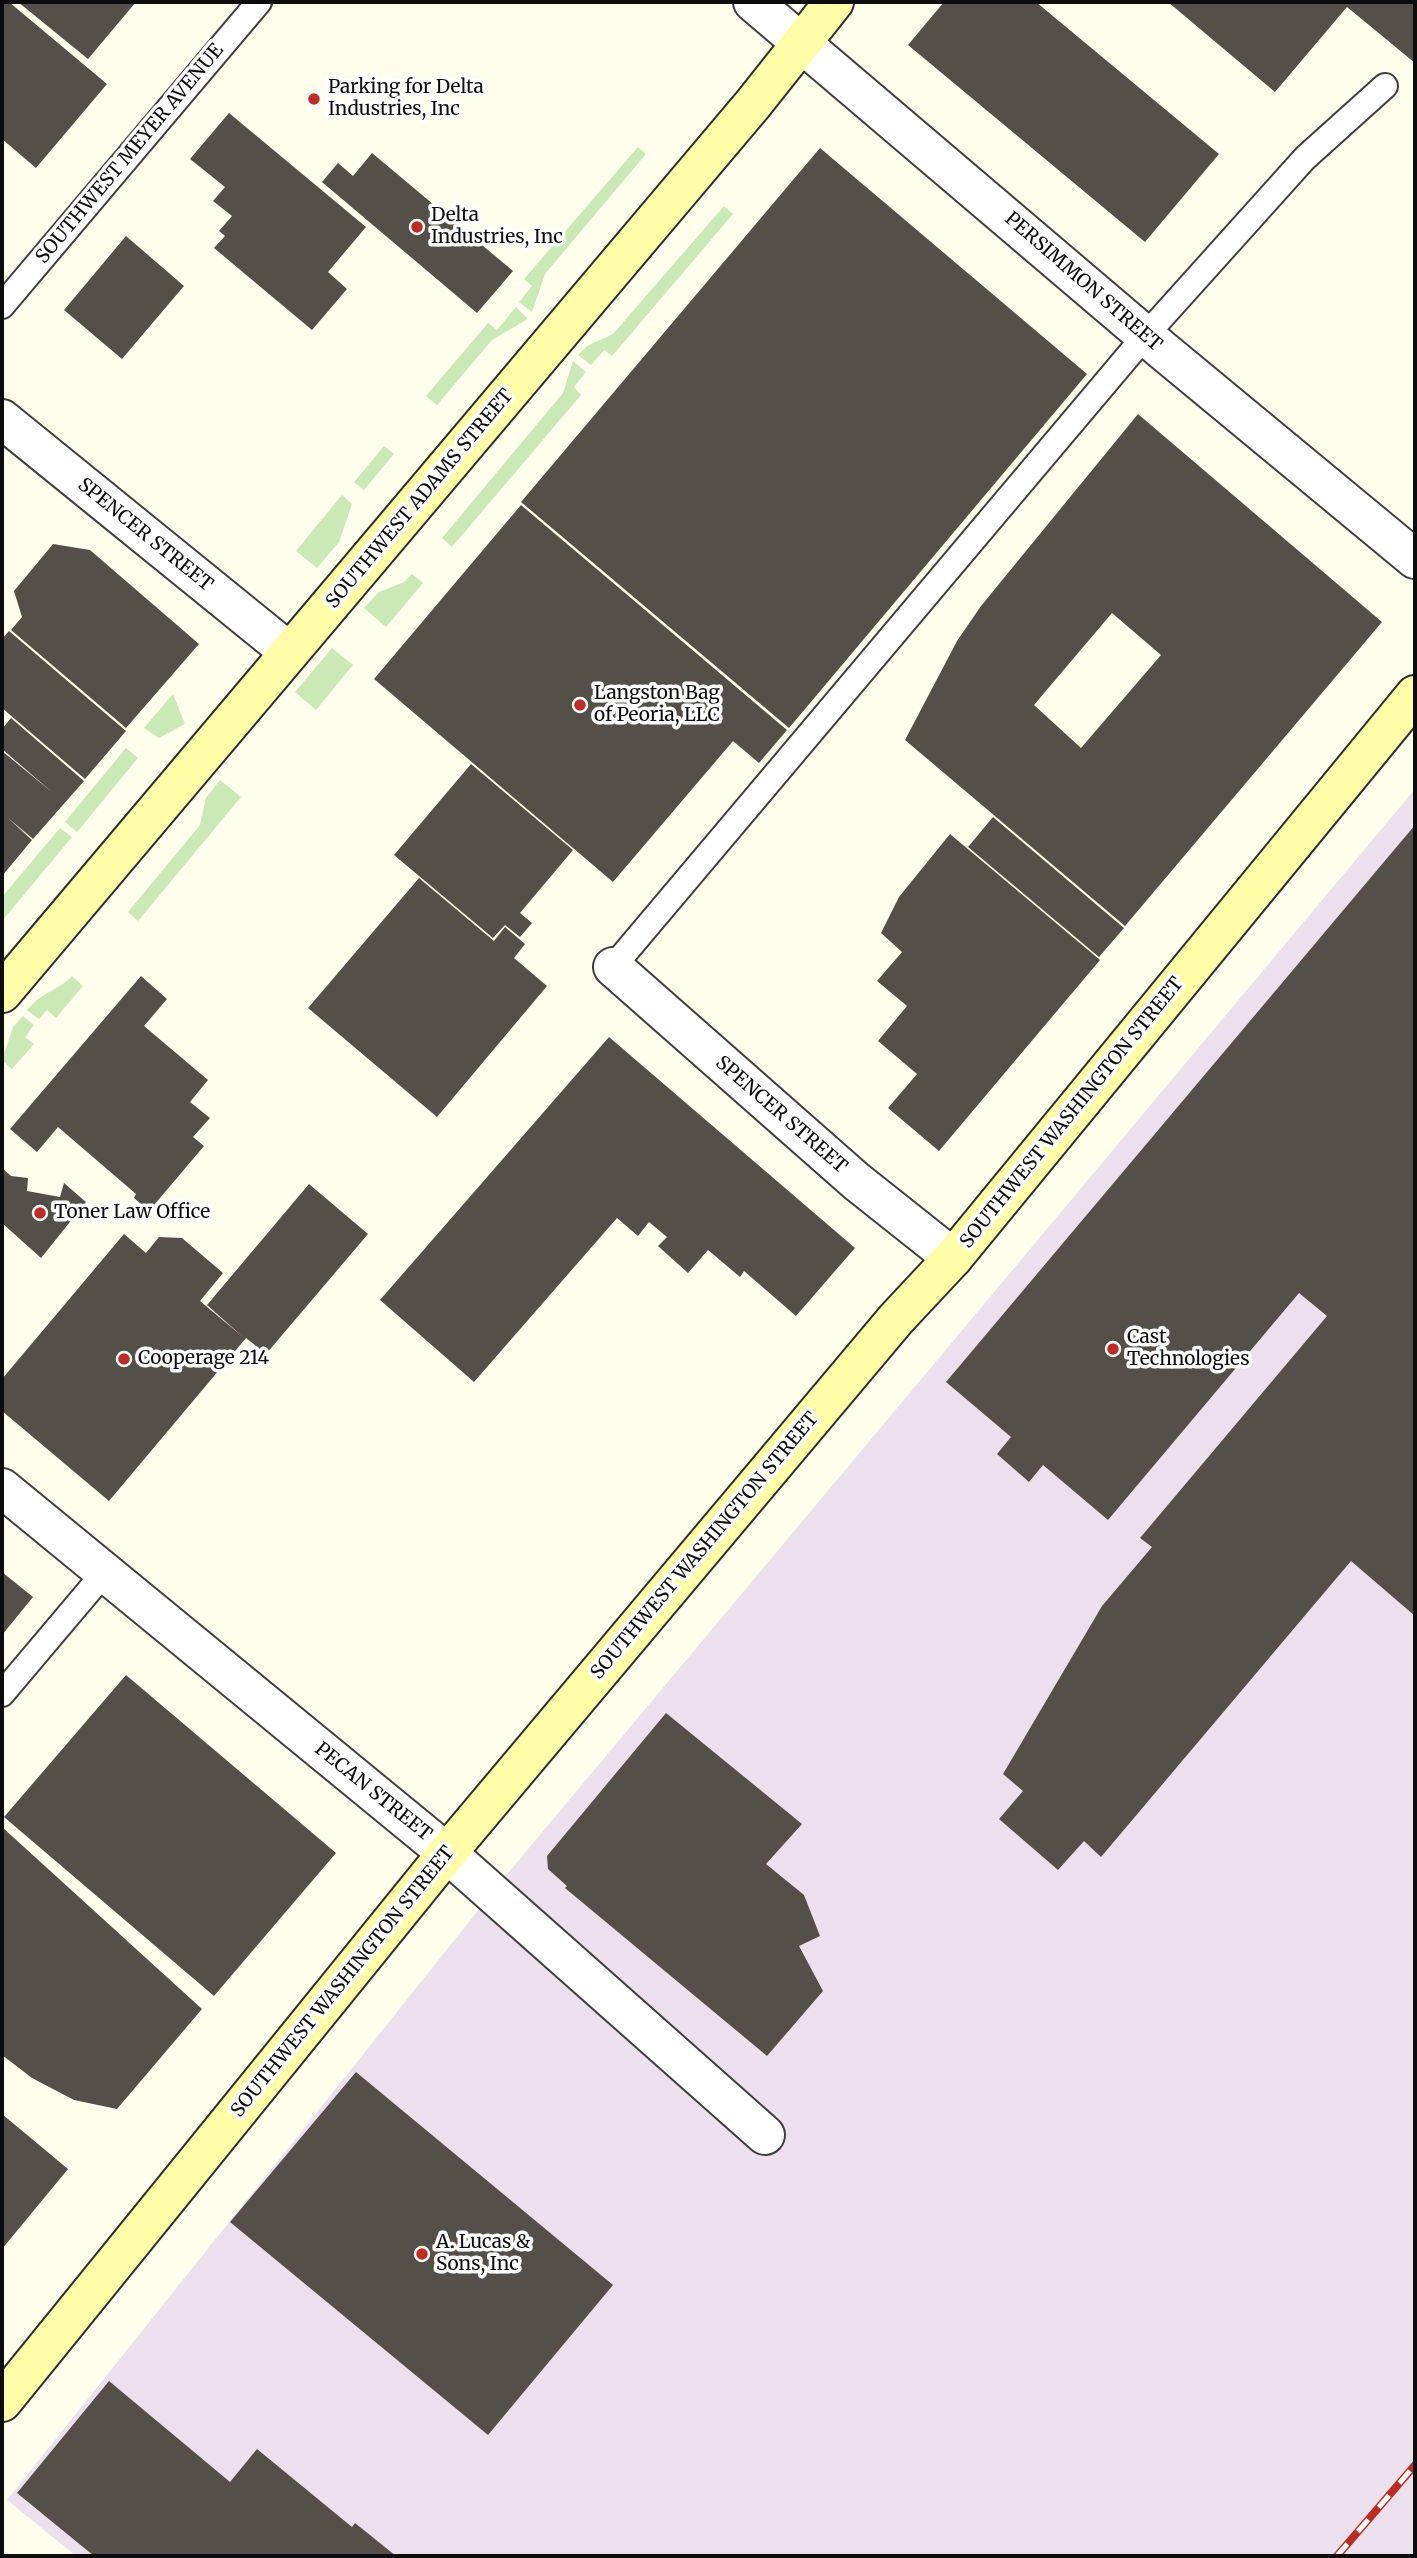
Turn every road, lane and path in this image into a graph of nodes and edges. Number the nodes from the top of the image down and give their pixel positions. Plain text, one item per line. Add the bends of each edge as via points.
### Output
1 (259, 2) edge
2 (753, 2) edge
3 (834, 2) edge
4 (801, 41) junction
5 (1385, 86) dead end
6 (2, 306) edge
7 (1145, 336) junction
8 (2, 419) edge
9 (1415, 559) edge
10 (288, 651) junction
11 (1415, 695) edge
12 (613, 967) joint
13 (2, 993) edge
14 (953, 1258) junction
15 (2, 1488) edge
16 (105, 1572) junction
17 (2, 1694) edge
18 (447, 1853) junction
19 (765, 2135) dead end
20 (2, 2402) edge

1 - 6 lane, SOUTHWEST MEYER AVENUE
2 - 4 street, PERSIMMON STREET
3 - 4 main road, SOUTHWEST ADAMS STREET
4 - 7 street, PERSIMMON STREET
4 - 10 main road, SOUTHWEST ADAMS STREET via 564,329
5 - 7 lane via 1305,158
7 - 9 street, PERSIMMON STREET
7 - 12 lane
8 - 10 street, SPENCER STREET
10 - 13 main road, SOUTHWEST ADAMS STREET
11 - 14 main road, SOUTHWEST WASHINGTON STREET
12 - 14 street, SPENCER STREET via 856,1181
14 - 18 main road, SOUTHWEST WASHINGTON STREET via 896,1319
15 - 16 street, PECAN STREET
16 - 17 lane
16 - 18 street, PECAN STREET
18 - 19 street, PECAN STREET
18 - 20 main road, SOUTHWEST WASHINGTON STREET

